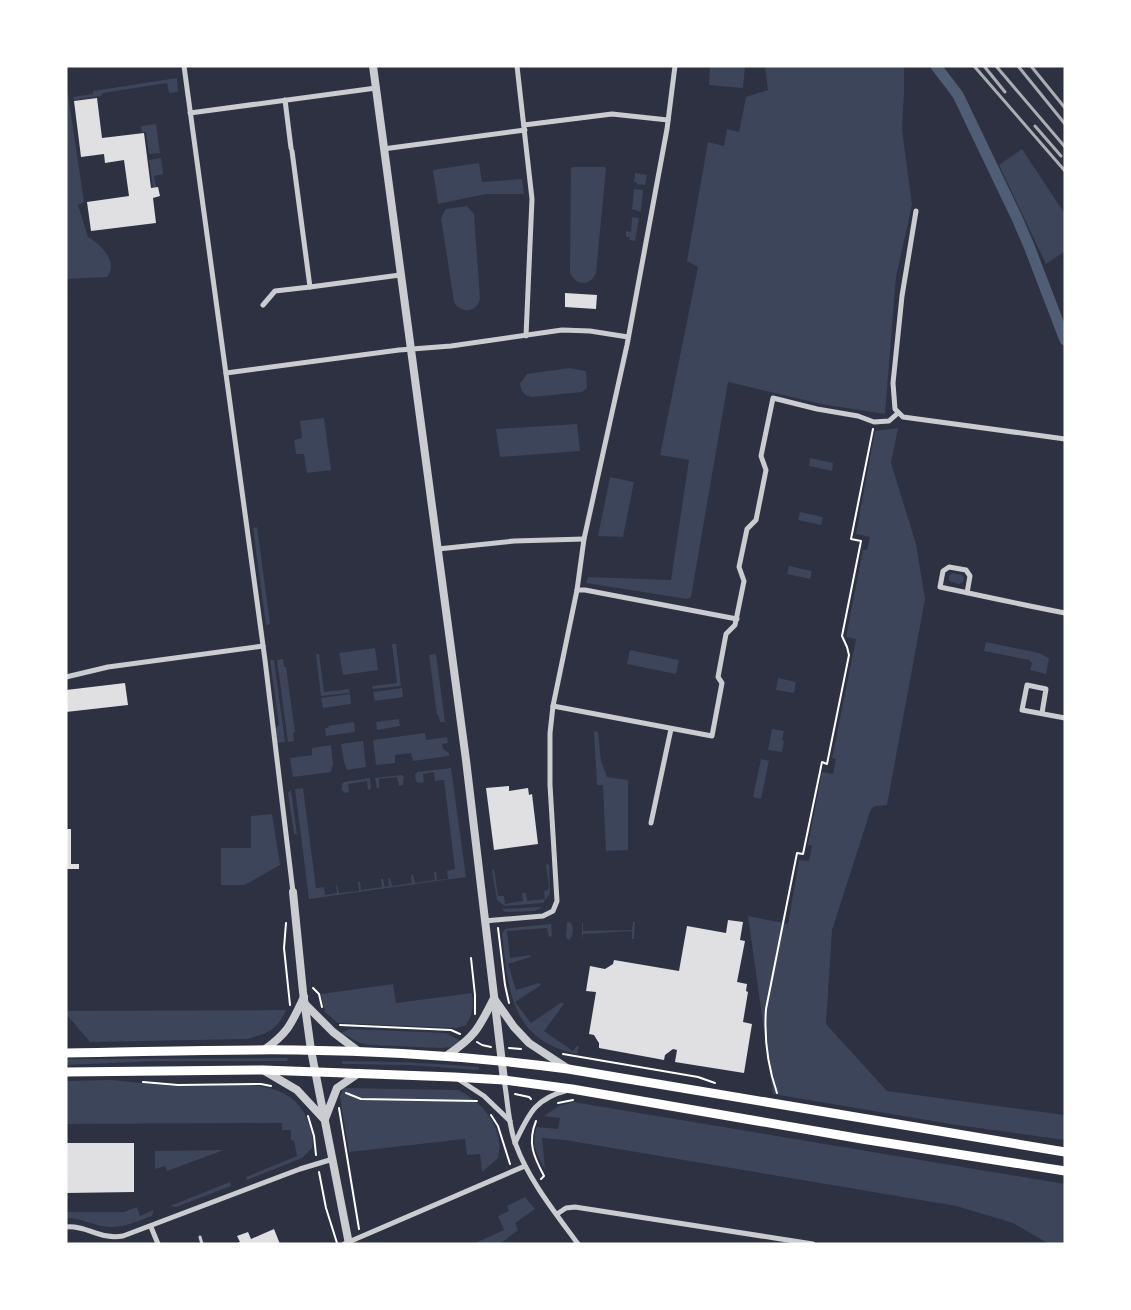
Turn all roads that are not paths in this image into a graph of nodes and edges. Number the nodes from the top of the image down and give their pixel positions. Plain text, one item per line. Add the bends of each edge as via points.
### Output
1 (184, 66) edge
2 (373, 66) edge
3 (517, 66) edge
4 (675, 66) edge
5 (376, 88) junction
6 (285, 100) junction
7 (190, 113) junction
8 (668, 120) junction
9 (524, 127) junction
10 (383, 149) junction
11 (916, 211) dead end
12 (400, 275) junction
13 (310, 287) junction
14 (263, 305) dead end
15 (526, 336) junction
16 (628, 337) junction
17 (410, 350) junction
18 (226, 373) junction
19 (898, 413) junction
20 (1065, 439) edge
21 (584, 539) junction
22 (438, 549) junction
23 (577, 590) junction
24 (967, 593) junction
25 (1065, 613) edge
26 (736, 619) junction
27 (263, 646) junction
28 (66, 677) edge
29 (553, 706) junction
30 (1042, 713) junction
31 (1065, 718) edge
32 (671, 729) junction
33 (652, 823) dead end
34 (293, 892) joint
35 (484, 921) junction
36 (494, 998) junction
37 (304, 1001) junction
38 (264, 1050) junction
39 (311, 1050) junction
40 (358, 1051) junction
41 (66, 1053) edge
42 (446, 1056) junction
43 (501, 1060) junction
44 (568, 1069) junction
45 (263, 1070) junction
46 (66, 1072) edge
47 (314, 1072) junction
48 (359, 1073) junction
49 (454, 1077) junction
50 (504, 1080) junction
51 (572, 1089) junction
52 (324, 1119) junction
53 (510, 1122) junction
54 (515, 1143) junction
55 (1065, 1152) edge
56 (333, 1159) junction
57 (525, 1166) junction
58 (1065, 1171) edge
59 (557, 1214) junction
60 (66, 1227) edge
61 (150, 1227) junction
62 (200, 1238) dead end
63 (347, 1243) edge
64 (158, 1244) edge
65 (202, 1244) edge
66 (578, 1244) edge
67 (814, 1244) edge

1 - 7 street
2 - 5 street
3 - 9 street
4 - 8 street
5 - 6 street
5 - 10 street
6 - 7 street
6 - 13 street
7 - 18 street
8 - 9 street via 612,114
8 - 16 street
9 - 10 street
9 - 15 street via 532,199
10 - 12 street
11 - 19 street via 902,296 893,382 894,404
12 - 13 street
12 - 17 street
13 - 14 street via 275,292
15 - 16 street via 564,330
15 - 17 street
16 - 21 street
17 - 18 street
17 - 22 street
18 - 27 street
19 - 20 street via 903,417
19 - 26 street via 889,421 874,422 773,398 761,456 766,470 756,520 747,529 739,567 744,582
21 - 22 street via 514,541
21 - 23 street
22 - 35 street
23 - 26 street
23 - 29 street
24 - 24 street via 970,576 966,570 949,567 943,571 940,587
24 - 25 street
26 - 32 street via 726,634 718,677 722,683 712,736
27 - 28 street via 117,666
27 - 34 street
29 - 32 street
29 - 35 street via 550,785 557,901 553,911 542,916
30 - 30 street via 1046,689 1027,685 1022,710
30 - 31 street
32 - 33 street
34 - 37 street
35 - 36 street
36 - 42 street via 478,1029 463,1045
36 - 43 street
36 - 44 street via 529,1043
37 - 38 street via 292,1024
37 - 39 street
37 - 40 street via 333,1032
38 - 39 main road
38 - 41 main road
39 - 40 main road
39 - 47 street
40 - 42 main road
42 - 43 main road
43 - 44 main road
43 - 50 street
44 - 55 main road
45 - 46 main road
45 - 47 main road
45 - 52 street via 297,1090
47 - 48 main road
47 - 52 street
48 - 49 main road
48 - 52 street via 337,1088
49 - 50 main road
49 - 53 street via 484,1096
50 - 51 main road
50 - 53 street
51 - 54 street via 554,1094 536,1105
51 - 58 main road
52 - 56 street
53 - 54 street
54 - 57 street
56 - 61 street
56 - 63 street
57 - 59 street
57 - 63 street
59 - 66 street
59 - 67 street via 575,1207
60 - 61 street via 104,1237
61 - 64 street
62 - 65 lane

